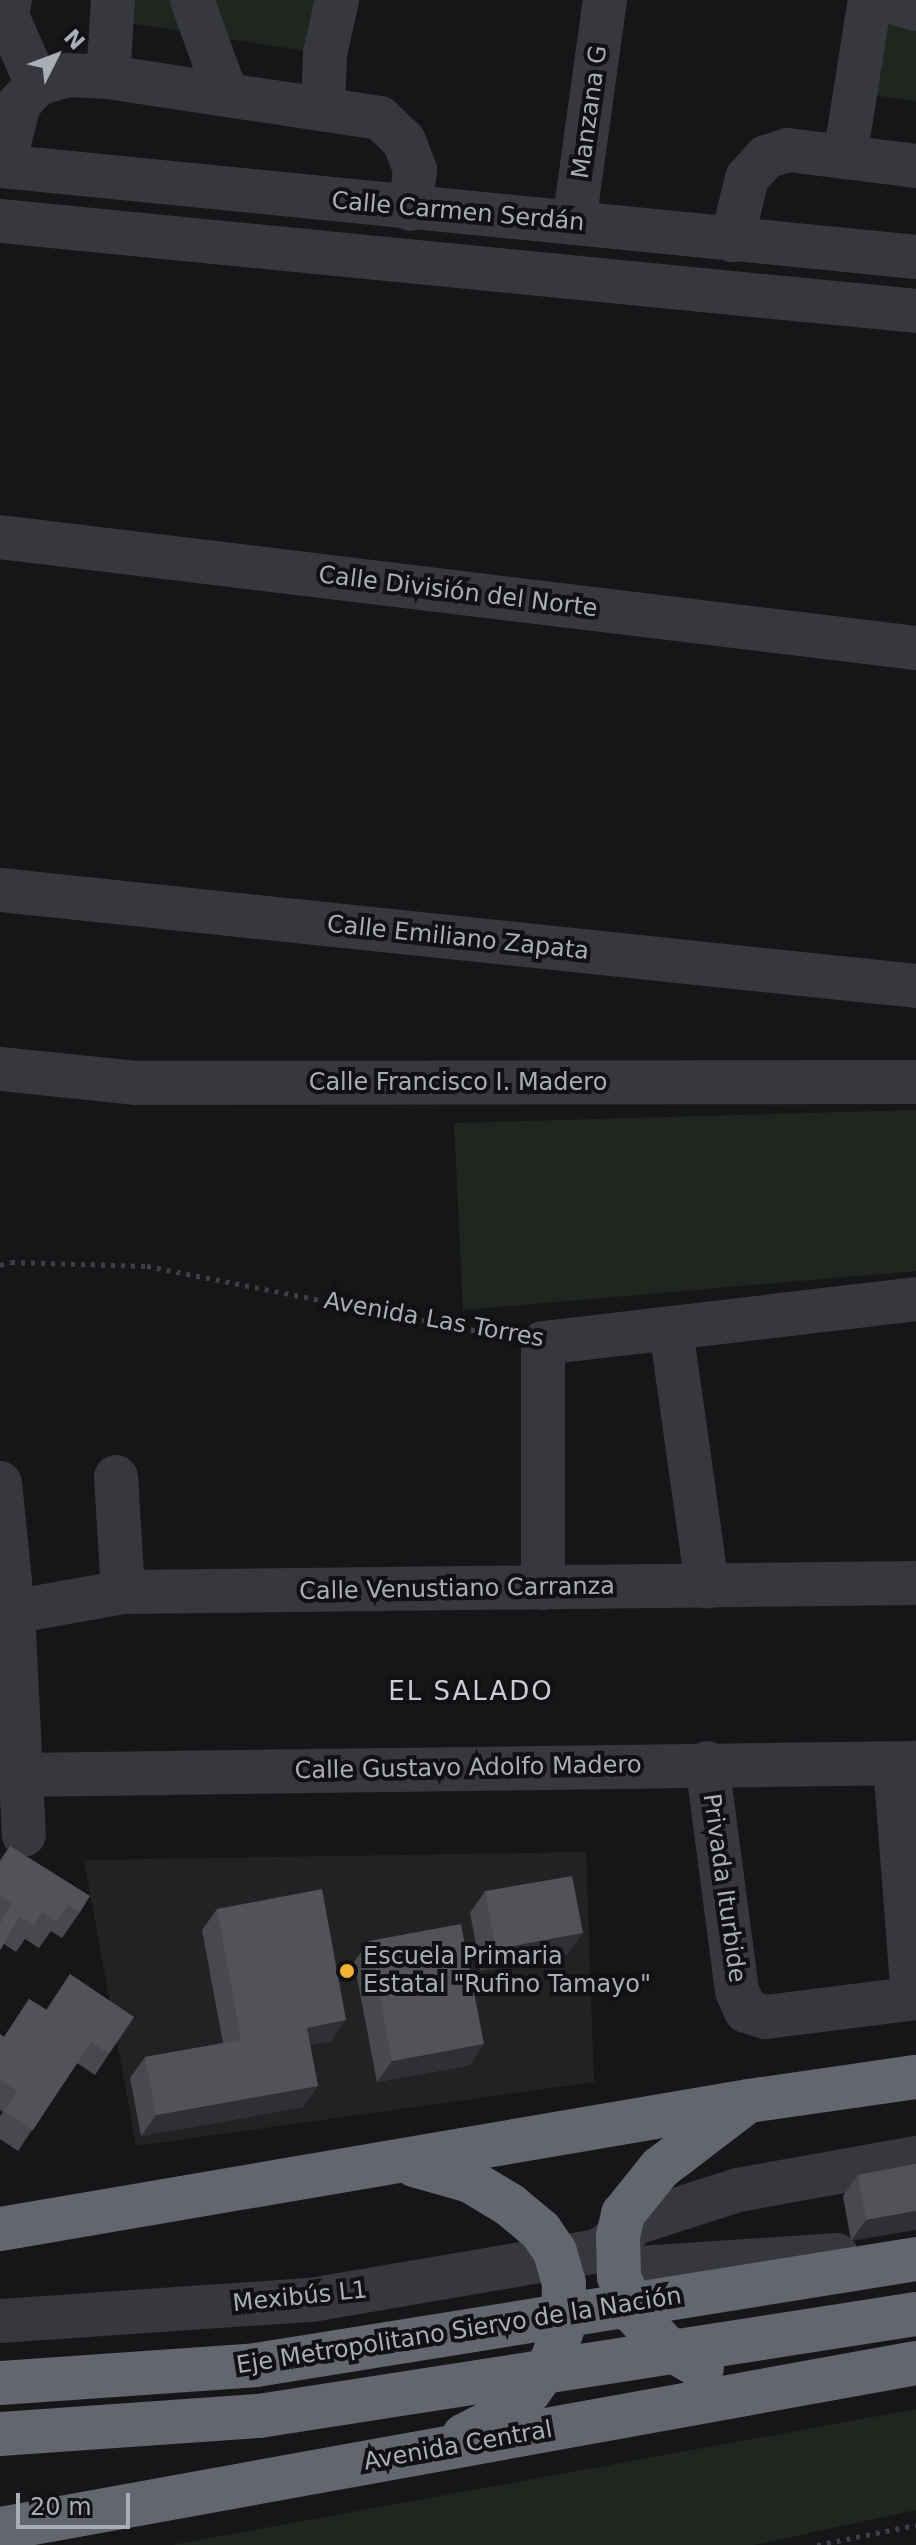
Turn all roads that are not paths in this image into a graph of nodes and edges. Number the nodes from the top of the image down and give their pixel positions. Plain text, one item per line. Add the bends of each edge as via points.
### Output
1 (10, 0) edge
2 (113, 0) edge
3 (192, 0) edge
4 (337, 0) edge
5 (605, 0) edge
6 (870, 0) edge
7 (885, 0) edge
8 (916, 9) edge
9 (108, 77) junction
10 (37, 84) junction
11 (226, 94) junction
12 (323, 107) junction
13 (845, 157) junction
14 (2, 166) edge
15 (916, 166) edge
16 (410, 209) junction
17 (0, 221) edge
18 (574, 223) junction
19 (732, 240) junction
20 (916, 257) edge
21 (916, 311) edge
22 (0, 537) edge
23 (916, 648) edge
24 (0, 890) edge
25 (916, 986) edge
26 (0, 1069) edge
27 (916, 1082) edge
28 (916, 1299) edge
29 (671, 1329) junction
30 (116, 1477) dead end
31 (0, 1483) edge
32 (916, 1583) edge
33 (707, 1586) junction
34 (543, 1588) junction
35 (123, 1592) junction
36 (7, 1613) edge
37 (707, 1763) junction
38 (906, 1764) edge
39 (20, 1775) junction
40 (20, 1861) edge
41 (915, 1998) edge
42 (916, 2077) edge
43 (749, 2101) junction
44 (916, 2158) edge
45 (399, 2163) junction
46 (0, 2229) edge
47 (916, 2243) edge
48 (598, 2251) junction
49 (916, 2259) edge
50 (916, 2314) edge
51 (0, 2321) edge
52 (916, 2363) edge
53 (0, 2383) edge
54 (763, 2391) junction
55 (0, 2434) edge
56 (434, 2451) junction
57 (0, 2529) edge

1 - 10 street via 7,16
2 - 9 street
3 - 11 street
4 - 12 street via 325,54
5 - 18 street, Manzana G
6 - 13 street
7 - 8 street
9 - 10 street via 68,75
9 - 11 street
10 - 14 street via 19,104
11 - 12 street
12 - 16 street via 380,118 404,141 415,170
13 - 15 street
13 - 19 street via 788,150 766,157 747,178
14 - 16 street, Calle Carmen Serdán
16 - 18 street, Calle Carmen Serdán
17 - 21 street
18 - 19 street, Calle Carmen Serdán
19 - 20 street, Calle Carmen Serdán
22 - 23 street, Calle División del Norte
24 - 25 street, Calle Emiliano Zapata
26 - 27 street, Calle Francisco I. Madero via 135,1083
28 - 29 street, Avenida Las Torres
29 - 33 street
29 - 34 street, Avenida Las Torres via 543,1343
30 - 35 street
31 - 36 street
32 - 33 street, Calle Venustiano Carranza
33 - 34 street, Calle Venustiano Carranza
34 - 35 street, Calle Venustiano Carranza
35 - 36 street, Calle Venustiano Carranza
36 - 39 street
37 - 38 street, Calle Gustavo Adolfo Madero
37 - 39 street, Calle Gustavo Adolfo Madero
37 - 41 street, Privada Iturbide via 737,1991 746,2011 766,2017
38 - 41 street
39 - 40 street
42 - 43 highway
43 - 45 highway
43 - 48 highway via 660,2168
44 - 48 street, Mexibús L1 via 738,2190 638,2222
45 - 46 highway
45 - 48 highway via 470,2181 541,2231
47 - 48 street, Mexibús L1 via 865,2253 641,2268
48 - 51 street, Mexibús L1 via 311,2300
48 - 54 highway via 619,2277 635,2314 664,2345 701,2367
48 - 56 highway via 564,2283 563,2327 552,2360 529,2392 498,2418
49 - 53 highway, Eje Metropolitano Siervo de la Nación, bridge via 256,2365
50 - 55 highway, bridge via 259,2416
52 - 54 highway, Avenida Central
54 - 56 highway, Avenida Central
56 - 57 highway, Avenida Central

